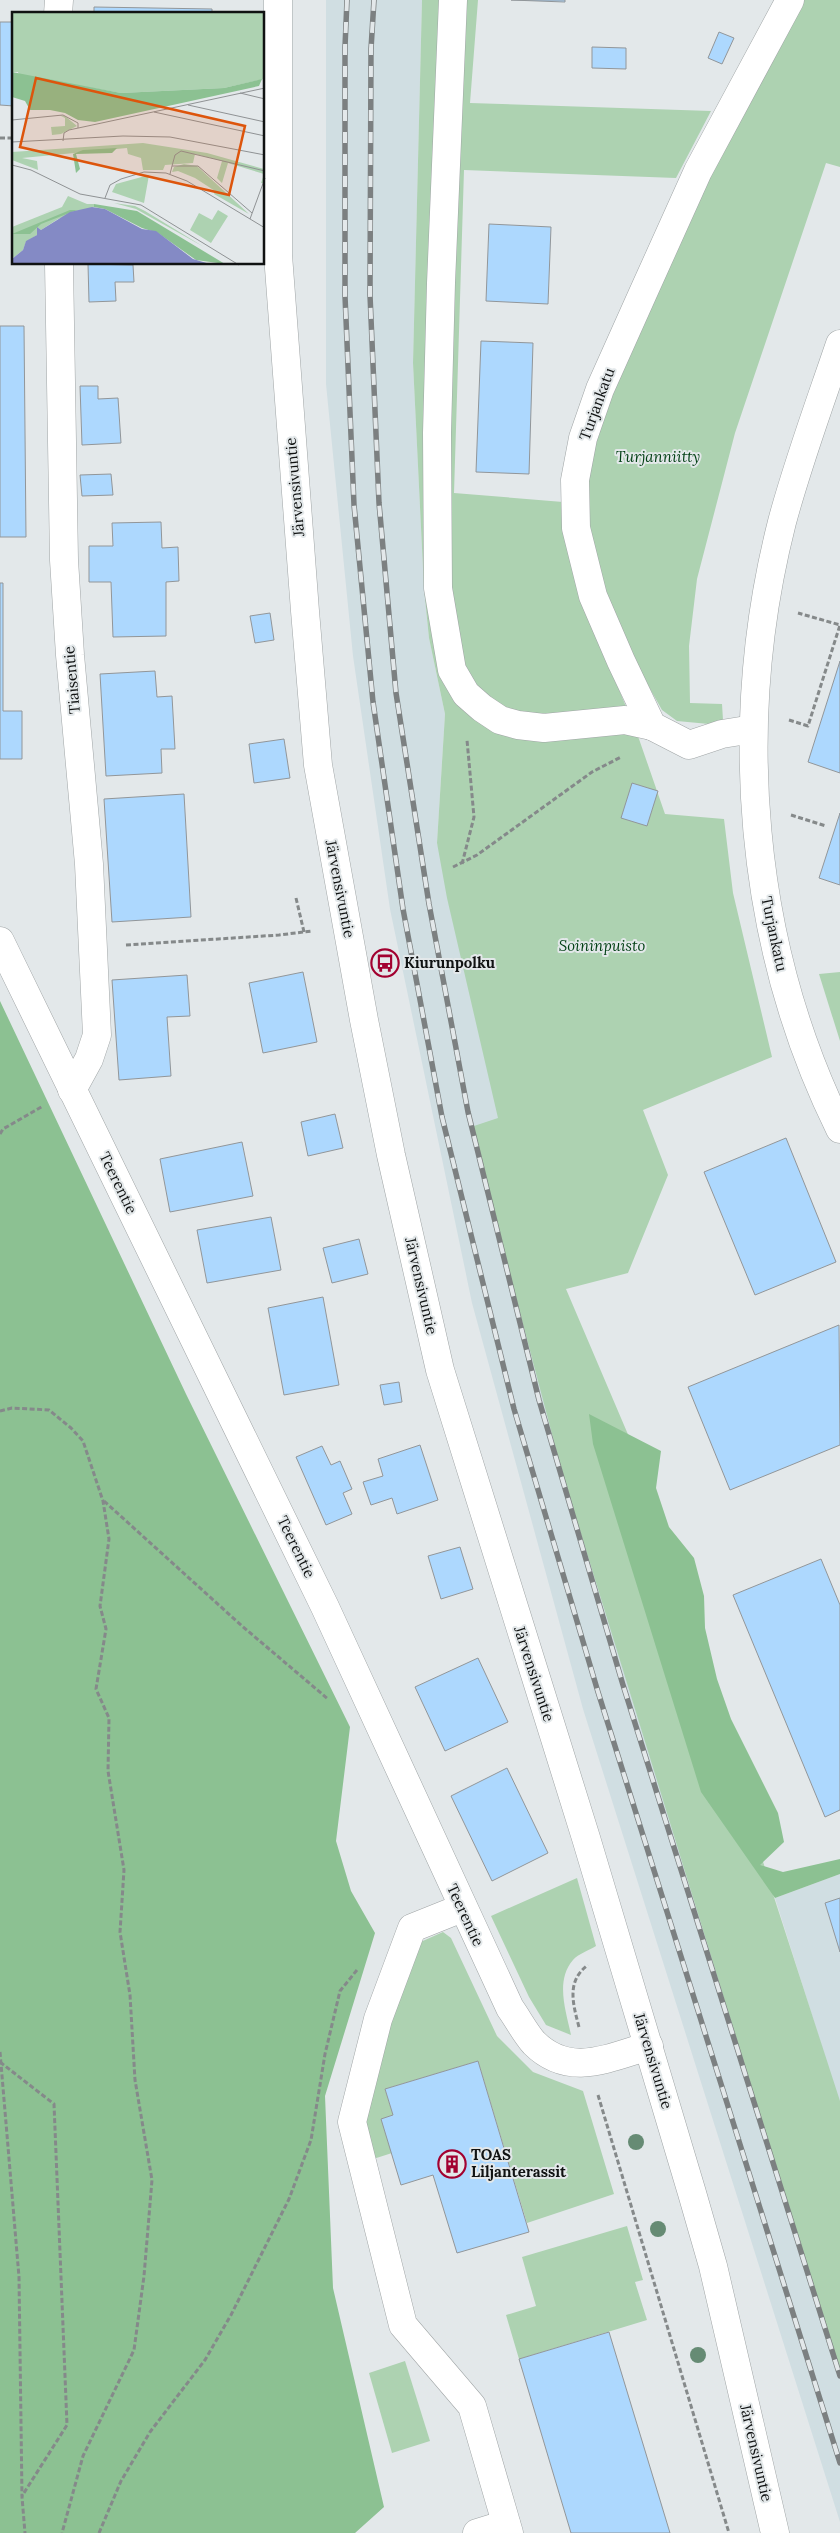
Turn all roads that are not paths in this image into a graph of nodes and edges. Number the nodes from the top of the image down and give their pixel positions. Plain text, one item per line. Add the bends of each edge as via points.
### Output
1 (278, 0) edge
2 (453, 0) edge
3 (790, 0) edge
4 (59, 265) edge
5 (840, 344) edge
6 (652, 726) junction
7 (754, 729) junction
8 (0, 941) edge
9 (72, 1090) junction
10 (840, 1129) edge
11 (462, 1908) junction
12 (649, 2046) junction
13 (508, 2529) edge
14 (477, 2533) edge
15 (775, 2533) edge

1 - 12 street, Järvensivuntie via 276,173 280,312 312,701 328,827 389,1146 440,1370
2 - 6 street via 437,433 438,588 452,670 466,694 489,714 518,725 544,728 626,720
3 - 6 street, Turjankatu via 698,171 600,389 583,438 577,471 576,528 592,596
4 - 9 street, Tiaisentie via 64,569 89,864 97,1035 89,1059
5 - 7 street, Turjankatu via 795,476 780,531 764,608
6 - 7 street via 689,745 722,734
7 - 10 street, Turjankatu via 757,824 772,931 800,1032
8 - 9 street, Teerentie
9 - 11 street, Teerentie via 325,1607
11 - 12 street, Teerentie via 510,2008 532,2041 548,2055 579,2064
11 - 13 street via 412,1928 378,2020 352,2122 403,2325 472,2406
12 - 15 street, Järvensivuntie via 712,2266
13 - 14 street

